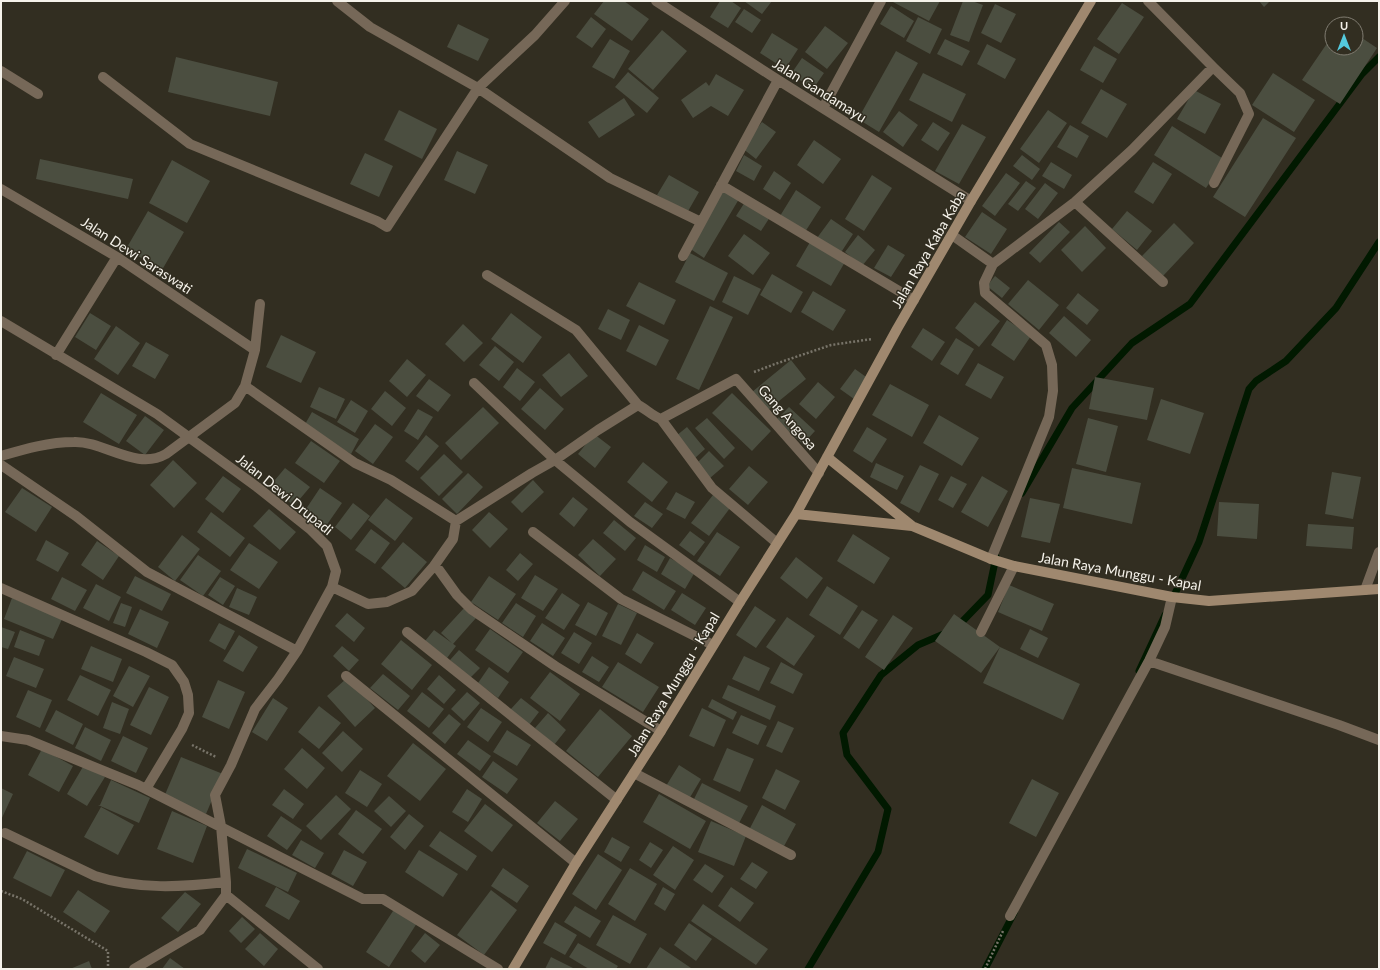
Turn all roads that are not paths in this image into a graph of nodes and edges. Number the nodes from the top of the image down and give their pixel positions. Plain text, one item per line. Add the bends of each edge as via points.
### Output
1 (337, 1) edge
2 (565, 1) edge
3 (656, 1) edge
4 (881, 1) edge
5 (1091, 1) edge
6 (1148, 1) edge
7 (1213, 67) junction
8 (1, 71) edge
9 (103, 77) dead end
10 (778, 80) junction
11 (478, 88) junction
12 (38, 94) dead end
13 (823, 108) junction
14 (1214, 183) dead end
15 (721, 185) junction
16 (1, 189) edge
17 (971, 201) junction
18 (1076, 202) junction
19 (701, 222) junction
20 (952, 235) junction
21 (683, 256) dead end
22 (117, 257) junction
23 (992, 264) junction
24 (487, 275) dead end
25 (1163, 282) dead end
26 (914, 300) junction
27 (260, 304) dead end
28 (1, 321) edge
29 (255, 350) junction
30 (56, 355) junction
31 (474, 383) dead end
32 (245, 386) junction
33 (642, 407) junction
34 (658, 418) junction
35 (188, 437) junction
36 (1, 456) edge
37 (827, 457) junction
38 (554, 460) junction
39 (1, 465) edge
40 (819, 473) junction
41 (796, 514) junction
42 (456, 521) junction
43 (912, 526) junction
44 (533, 532) dead end
45 (777, 542) junction
46 (1379, 552) edge
47 (991, 559) junction
48 (1014, 566) junction
49 (436, 568) junction
50 (332, 587) junction
51 (1, 588) edge
52 (1379, 589) edge
53 (1365, 590) junction
54 (1174, 598) junction
55 (740, 602) junction
56 (406, 632) dead end
57 (981, 632) dead end
58 (713, 645) junction
59 (297, 651) junction
60 (1149, 661) junction
61 (346, 676) dead end
62 (661, 731) junction
63 (1, 736) edge
64 (1379, 740) edge
65 (634, 773) junction
66 (146, 789) junction
67 (617, 800) junction
68 (221, 826) junction
69 (5, 833) dead end
70 (792, 855) dead end
71 (576, 863) junction
72 (226, 882) junction
73 (226, 895) junction
74 (1010, 916) road end
75 (134, 969) edge
76 (318, 969) edge
77 (498, 969) edge
78 (513, 969) edge

1 - 11 street via 370,28
2 - 11 street via 535,35
3 - 10 street, Jalan Gandamayu
4 - 13 street
5 - 17 street, Jalan Raya Kaba Kaba
6 - 7 street
7 - 14 street via 1240,93 1249,114
7 - 18 street via 1132,150
8 - 12 street
9 - 11 street via 190,144 387,227
10 - 13 street, Jalan Gandamayu
10 - 15 street
11 - 19 street via 610,178
13 - 17 street, Jalan Gandamayu
15 - 19 street
15 - 26 street
16 - 22 street, Jalan Dewi Saraswati
17 - 20 street, Jalan Raya Kaba Kaba
18 - 23 street
18 - 25 street
19 - 21 street
20 - 23 street
20 - 26 street, Jalan Raya Kaba Kaba
22 - 29 street, Jalan Dewi Saraswati
22 - 30 street
23 - 47 street via 984,283 984,293 1046,345 1052,364 1053,391 1049,417
24 - 33 street via 576,330
26 - 37 street, Jalan Raya Kaba Kaba
27 - 29 street
28 - 30 street, Jalan Dewi Drupadi
29 - 32 street
30 - 35 street, Jalan Dewi Drupadi via 157,414
31 - 38 street
32 - 35 street via 235,403
32 - 42 street via 355,463 391,480
33 - 34 street
33 - 38 street via 598,430
34 - 40 street, Gang Angosa via 736,379
34 - 45 street via 712,488
35 - 36 street via 159,458 146,460 75,442 40,446
35 - 50 street, Jalan Dewi Drupadi via 310,529 327,546 336,571
37 - 40 street, Jalan Raya Kaba Kaba
37 - 43 street, Jalan Raya Munggu - Kapal
38 - 42 street
38 - 55 street via 630,522
39 - 59 street via 76,516 147,572
40 - 41 street, Jalan Raya Kaba Kaba
41 - 43 street, Jalan Raya Munggu - Kapal
41 - 45 street, Jalan Raya Munggu - Kapal
42 - 49 street via 453,539
43 - 47 street, Jalan Raya Munggu - Kapal
44 - 58 street via 621,599
45 - 55 street, Jalan Raya Munggu - Kapal
46 - 53 street
47 - 48 street, Jalan Raya Munggu - Kapal
48 - 54 street, Jalan Raya Munggu - Kapal
48 - 57 street
49 - 50 street via 412,591 387,602 368,604
49 - 62 street via 471,609 554,666
50 - 59 street, Jalan Dewi Drupadi
51 - 66 street via 172,665 184,682 189,713
52 - 53 street, Jalan Raya Munggu - Kapal
53 - 54 street, Jalan Raya Munggu - Kapal via 1209,601
54 - 60 street via 1165,627
55 - 58 street, Jalan Raya Munggu - Kapal
56 - 67 street
58 - 62 street, Jalan Raya Munggu - Kapal
59 - 68 street, Jalan Dewi Drupadi via 254,709 231,765 215,795
60 - 64 street
60 - 74 street
61 - 71 street
62 - 65 street, Jalan Raya Munggu - Kapal
63 - 66 street via 28,740
65 - 67 street, Jalan Raya Munggu - Kapal
65 - 70 street
66 - 68 street
67 - 71 street, Jalan Raya Munggu - Kapal
68 - 72 street, Jalan Dewi Drupadi
68 - 77 street via 363,899 383,899
69 - 72 street via 110,881 164,887
71 - 78 street, Jalan Raya Munggu - Kapal
72 - 73 street, Jalan Dewi Drupadi
73 - 75 street via 200,930
73 - 76 street

